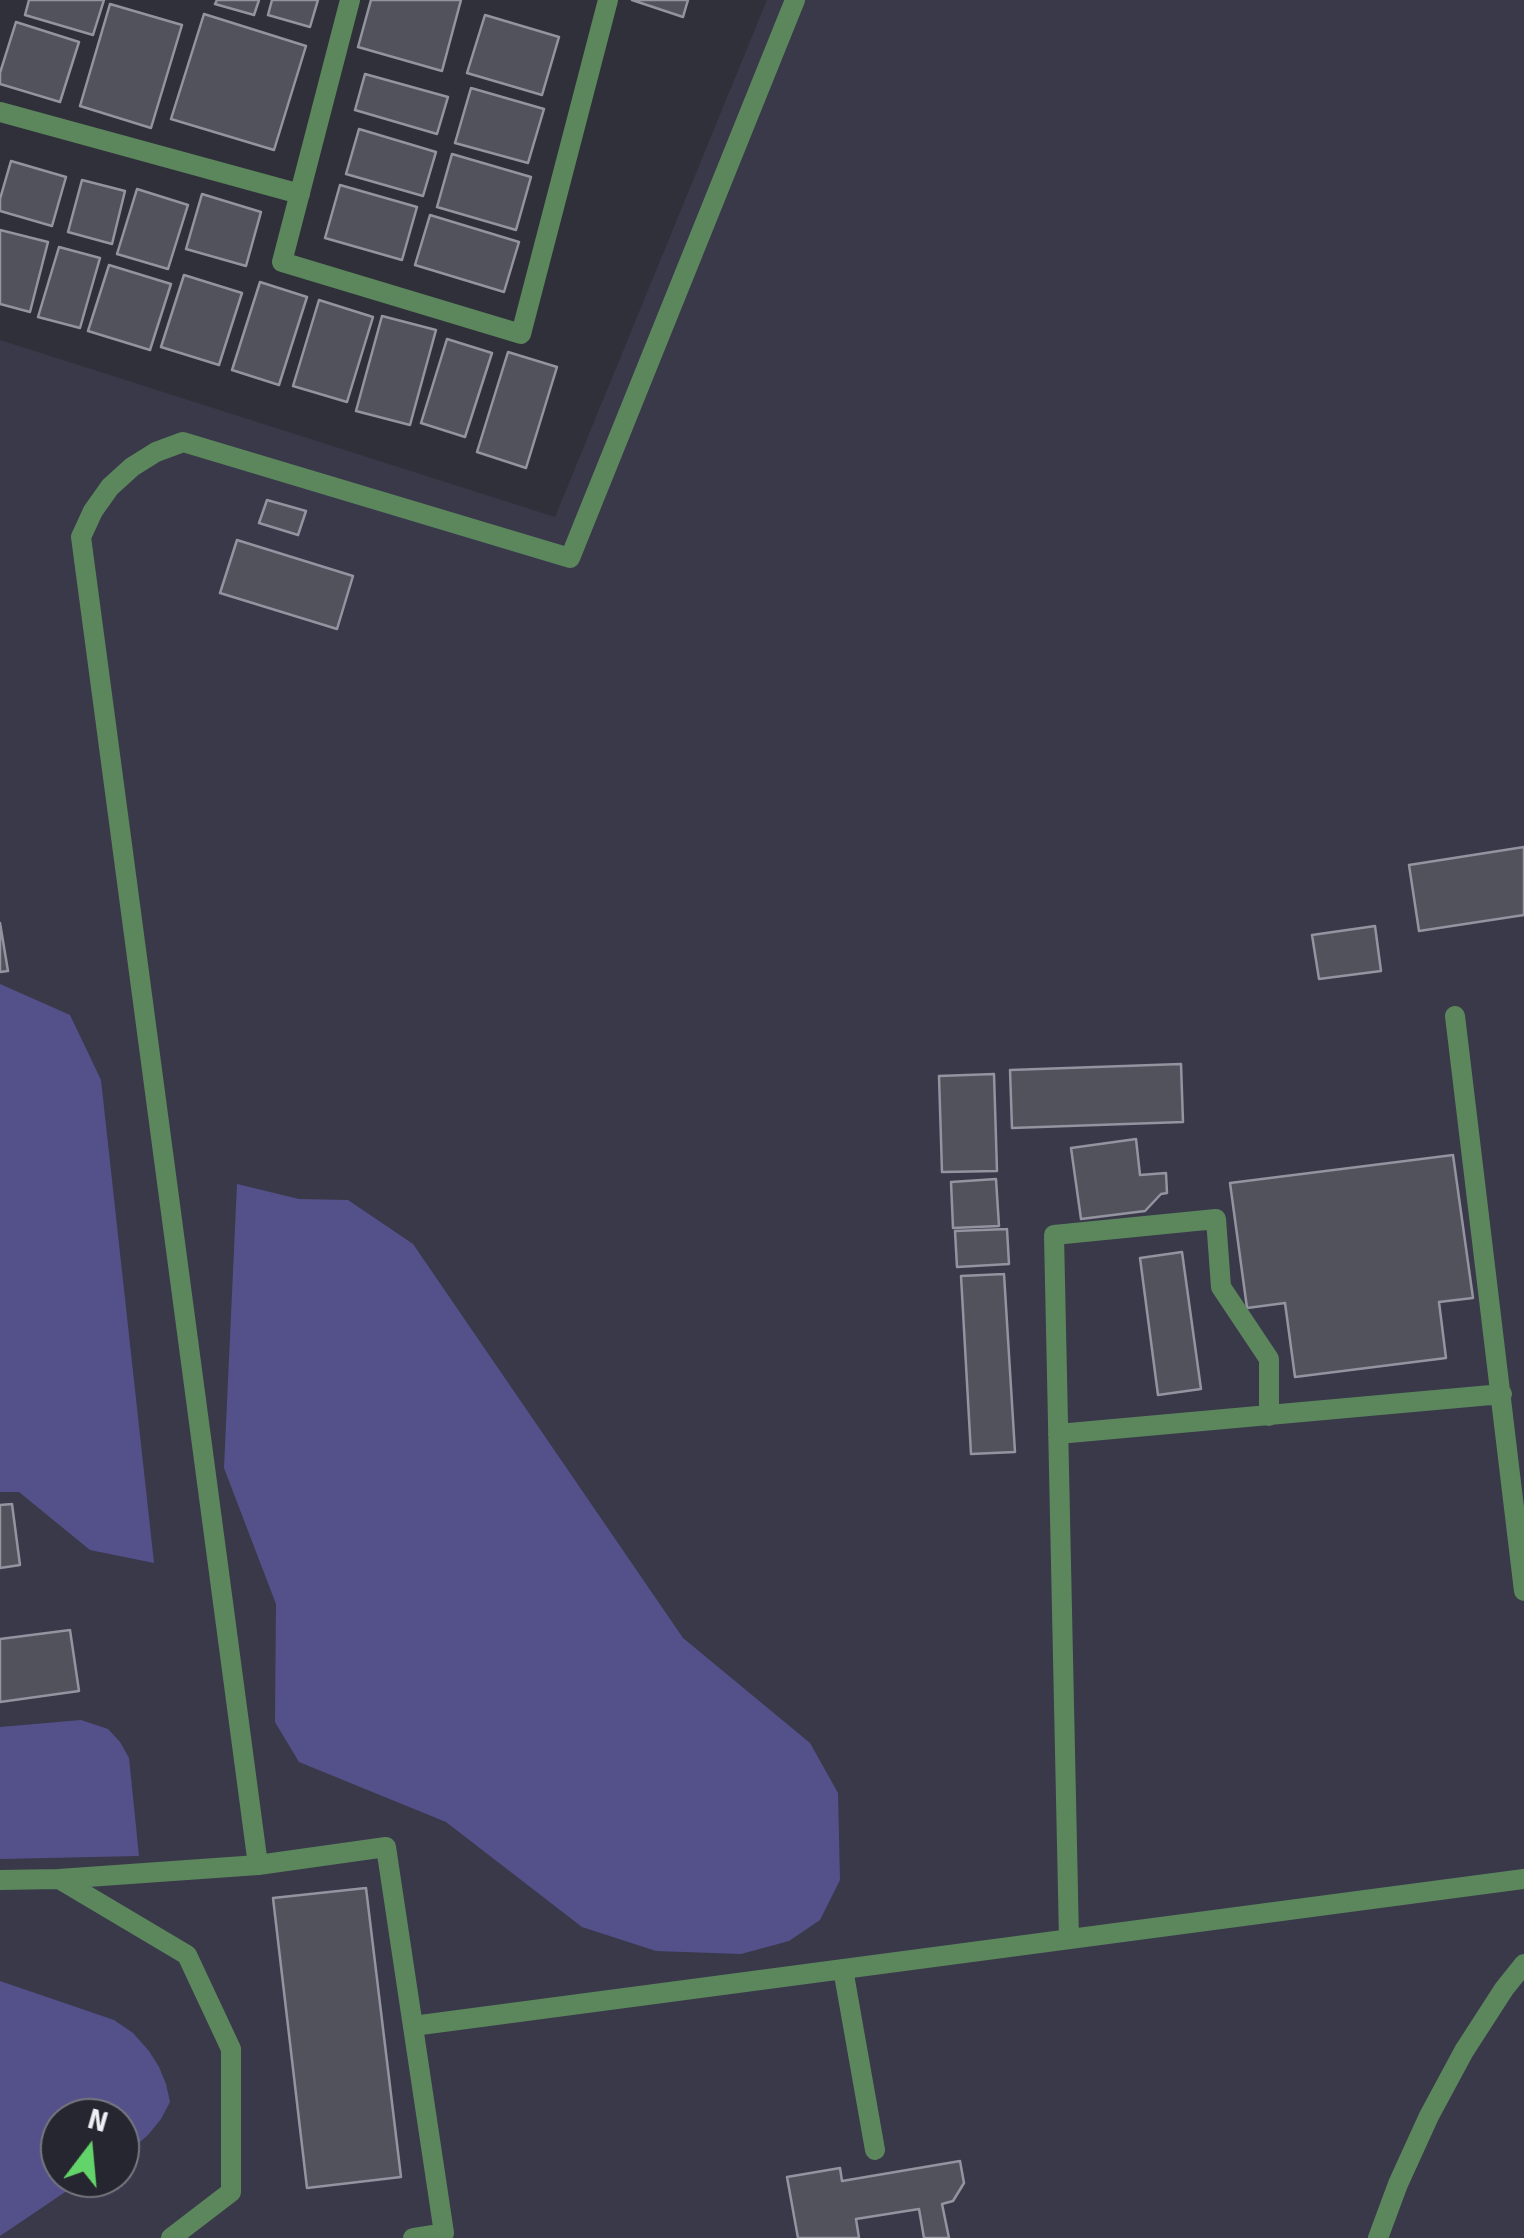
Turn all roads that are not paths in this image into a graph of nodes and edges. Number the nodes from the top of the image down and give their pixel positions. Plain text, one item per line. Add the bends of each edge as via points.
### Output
1 (350, 0) edge
2 (608, 0) edge
3 (794, 0) edge
4 (0, 112) edge
5 (300, 194) junction
6 (1455, 1016) dead end
7 (1502, 1394) junction
8 (1269, 1416) junction
9 (1058, 1434) junction
10 (1521, 1531) edge
11 (1524, 1591) edge
12 (258, 1866) junction
13 (58, 1879) junction
14 (1524, 1879) edge
15 (0, 1880) edge
16 (1069, 1939) junction
17 (1524, 1964) edge
18 (843, 1970) junction
19 (412, 2026) junction
20 (875, 2150) dead end
21 (448, 2236) edge
22 (171, 2238) edge
23 (414, 2238) edge
24 (1378, 2238) edge

1 - 5 street
2 - 5 street via 522,334 282,262
3 - 12 street via 570,558 183,442 156,452 110,487 81,537
4 - 5 street
6 - 7 street
7 - 8 street
7 - 10 street
8 - 9 street
8 - 9 street via 1269,1358 1221,1287 1216,1219 1054,1235
9 - 16 street
10 - 11 street
12 - 13 street
12 - 19 street via 386,1848
13 - 15 street
13 - 22 street via 188,1955 231,2049 230,2192
14 - 16 street
16 - 18 street
17 - 24 street via 1429,2116
18 - 19 street
18 - 20 street
19 - 21 street
21 - 23 street

